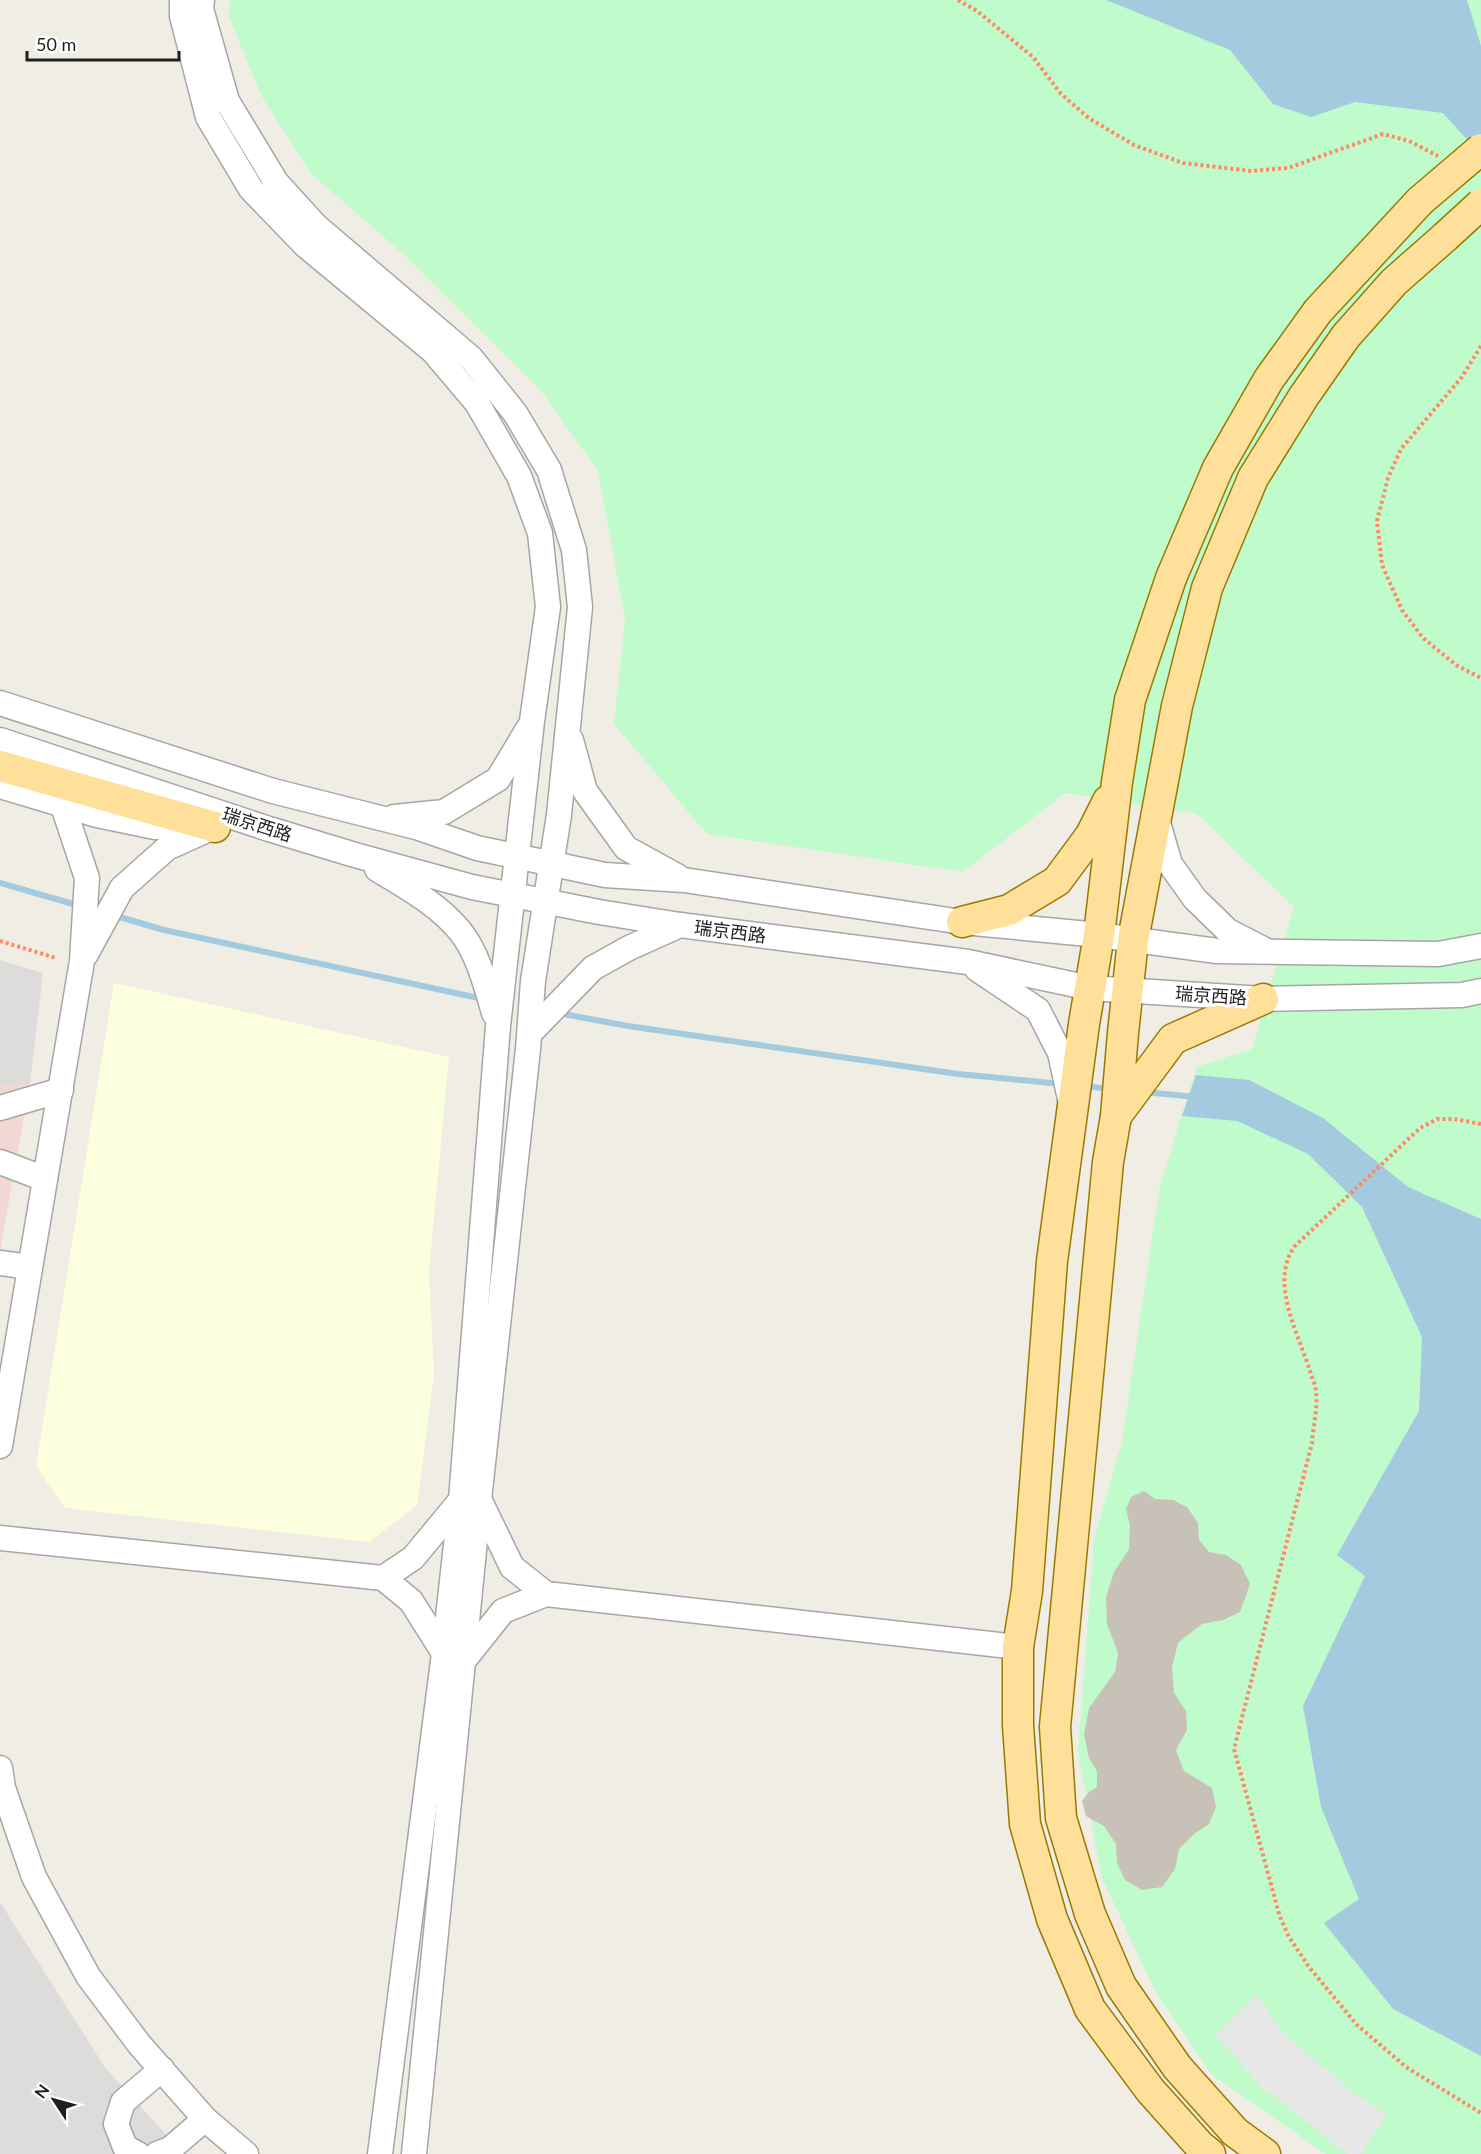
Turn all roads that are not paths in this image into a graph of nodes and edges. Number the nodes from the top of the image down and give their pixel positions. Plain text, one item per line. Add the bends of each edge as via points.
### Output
1 (182, 0) edge
2 (202, 0) edge
3 (1481, 149) edge
4 (1481, 204) edge
5 (1130, 700) junction
6 (0, 703) edge
7 (1177, 706) junction
8 (532, 722) junction
9 (567, 723) junction
10 (0, 740) edge
11 (0, 766) edge
12 (1117, 782) junction
13 (0, 786) edge
14 (62, 803) junction
15 (1155, 813) junction
16 (381, 818) junction
17 (215, 827) junction
18 (269, 829) junction
19 (354, 855) junction
20 (517, 856) junction
21 (552, 863) junction
22 (684, 880) junction
23 (513, 895) junction
24 (546, 901) junction
25 (962, 922) junction
26 (680, 925) junction
27 (1099, 935) junction
28 (1133, 940) junction
29 (1481, 946) edge
30 (1268, 951) junction
31 (83, 960) junction
32 (968, 963) junction
33 (492, 972) junction
34 (1090, 988) junction
35 (1128, 990) junction
36 (1481, 991) edge
37 (1263, 999) junction
38 (529, 1041) junction
39 (61, 1090) junction
40 (0, 1108) edge
41 (1073, 1110) junction
42 (1116, 1116) junction
43 (0, 1162) edge
44 (45, 1179) junction
45 (1052, 1261) junction
46 (0, 1263) edge
47 (1100, 1267) junction
48 (30, 1268) junction
49 (0, 1446) edge
50 (470, 1500) junction
51 (0, 1538) edge
52 (383, 1578) junction
53 (546, 1594) junction
54 (1018, 1647) junction
55 (454, 1656) junction
56 (0, 1768) edge
57 (162, 2069) junction
58 (205, 2119) junction
59 (127, 2152) edge
60 (167, 2152) edge
61 (1205, 2152) edge
62 (246, 2154) edge
63 (380, 2154) edge
64 (414, 2154) edge
65 (1265, 2154) edge

1 - 8 street via 182,16 208,117 251,189 304,245 433,351 477,404 519,476 540,533 548,607
2 - 9 street via 201,9 227,101 276,182 316,226 471,358 515,413 549,470 574,550 580,608
3 - 5 main road, bridge via 1420,201 1318,311 1269,379 1218,468 1171,578
4 - 7 main road, bridge via 1394,282 1346,336 1253,478 1207,588
5 - 7 main road via 1137,719 1152,727 1167,723
5 - 12 main road
6 - 16 street, 瑞京西路 via 273,791
7 - 15 main road
8 - 16 street via 498,779 444,812
8 - 20 street
9 - 21 street
9 - 22 street via 585,791 626,848
10 - 18 street, 瑞京西路
11 - 17 main road
12 - 25 main road via 1090,835 1057,881 1009,910
12 - 27 main road
13 - 14 street
14 - 17 street via 155,827
14 - 31 street via 87,878
15 - 28 main road
15 - 30 street via 1170,864 1195,899 1228,931
16 - 20 street, 瑞京西路 via 477,848
17 - 18 street
17 - 31 street via 167,848 122,888
18 - 19 street, 瑞京西路
19 - 23 street, 瑞京西路
19 - 33 street via 425,899 461,932
20 - 21 street, 瑞京西路
20 - 23 street
21 - 22 street, 瑞京西路 via 605,875
21 - 24 street
22 - 25 street, 瑞京西路
23 - 24 street, 瑞京西路
23 - 33 street
24 - 26 street, 瑞京西路
24 - 38 street via 533,981
25 - 27 street, 瑞京西路
26 - 32 street, 瑞京西路
26 - 38 street via 593,968
27 - 28 street, 瑞京西路
27 - 34 main road
28 - 30 street, 瑞京西路 via 1217,951
28 - 35 main road
29 - 30 street, 瑞京西路 via 1438,954
31 - 39 street
32 - 34 street, 瑞京西路
32 - 41 street via 1038,1010 1060,1053
33 - 50 street via 497,1032
34 - 35 street, 瑞京西路
34 - 41 main road
35 - 37 street, 瑞京西路
35 - 42 main road
36 - 37 street, 瑞京西路 via 1462,995
37 - 42 main road via 1173,1039
38 - 50 street
39 - 40 street
39 - 44 street
41 - 45 main road
42 - 47 main road via 1108,1162
43 - 44 street
44 - 48 street
45 - 47 main road via 1060,1250 1076,1245 1091,1251
45 - 54 main road via 1026,1591
46 - 48 street
47 - 65 main road via 1054,1727 1061,1818 1090,1914 1121,1986 1177,2067 1235,2132
48 - 49 street
50 - 52 street via 413,1558
50 - 53 street via 512,1567
50 - 55 street
51 - 52 street
52 - 55 street via 411,1601
53 - 54 street
53 - 55 street via 503,1611
54 - 61 main road via 1018,1725 1025,1824 1052,1919 1090,2009 1150,2090
55 - 63 street
55 - 64 street
56 - 57 street via 3,1788 34,1876 88,1976
57 - 58 street
57 - 59 street via 123,2102 116,2124
58 - 60 street
58 - 62 street

